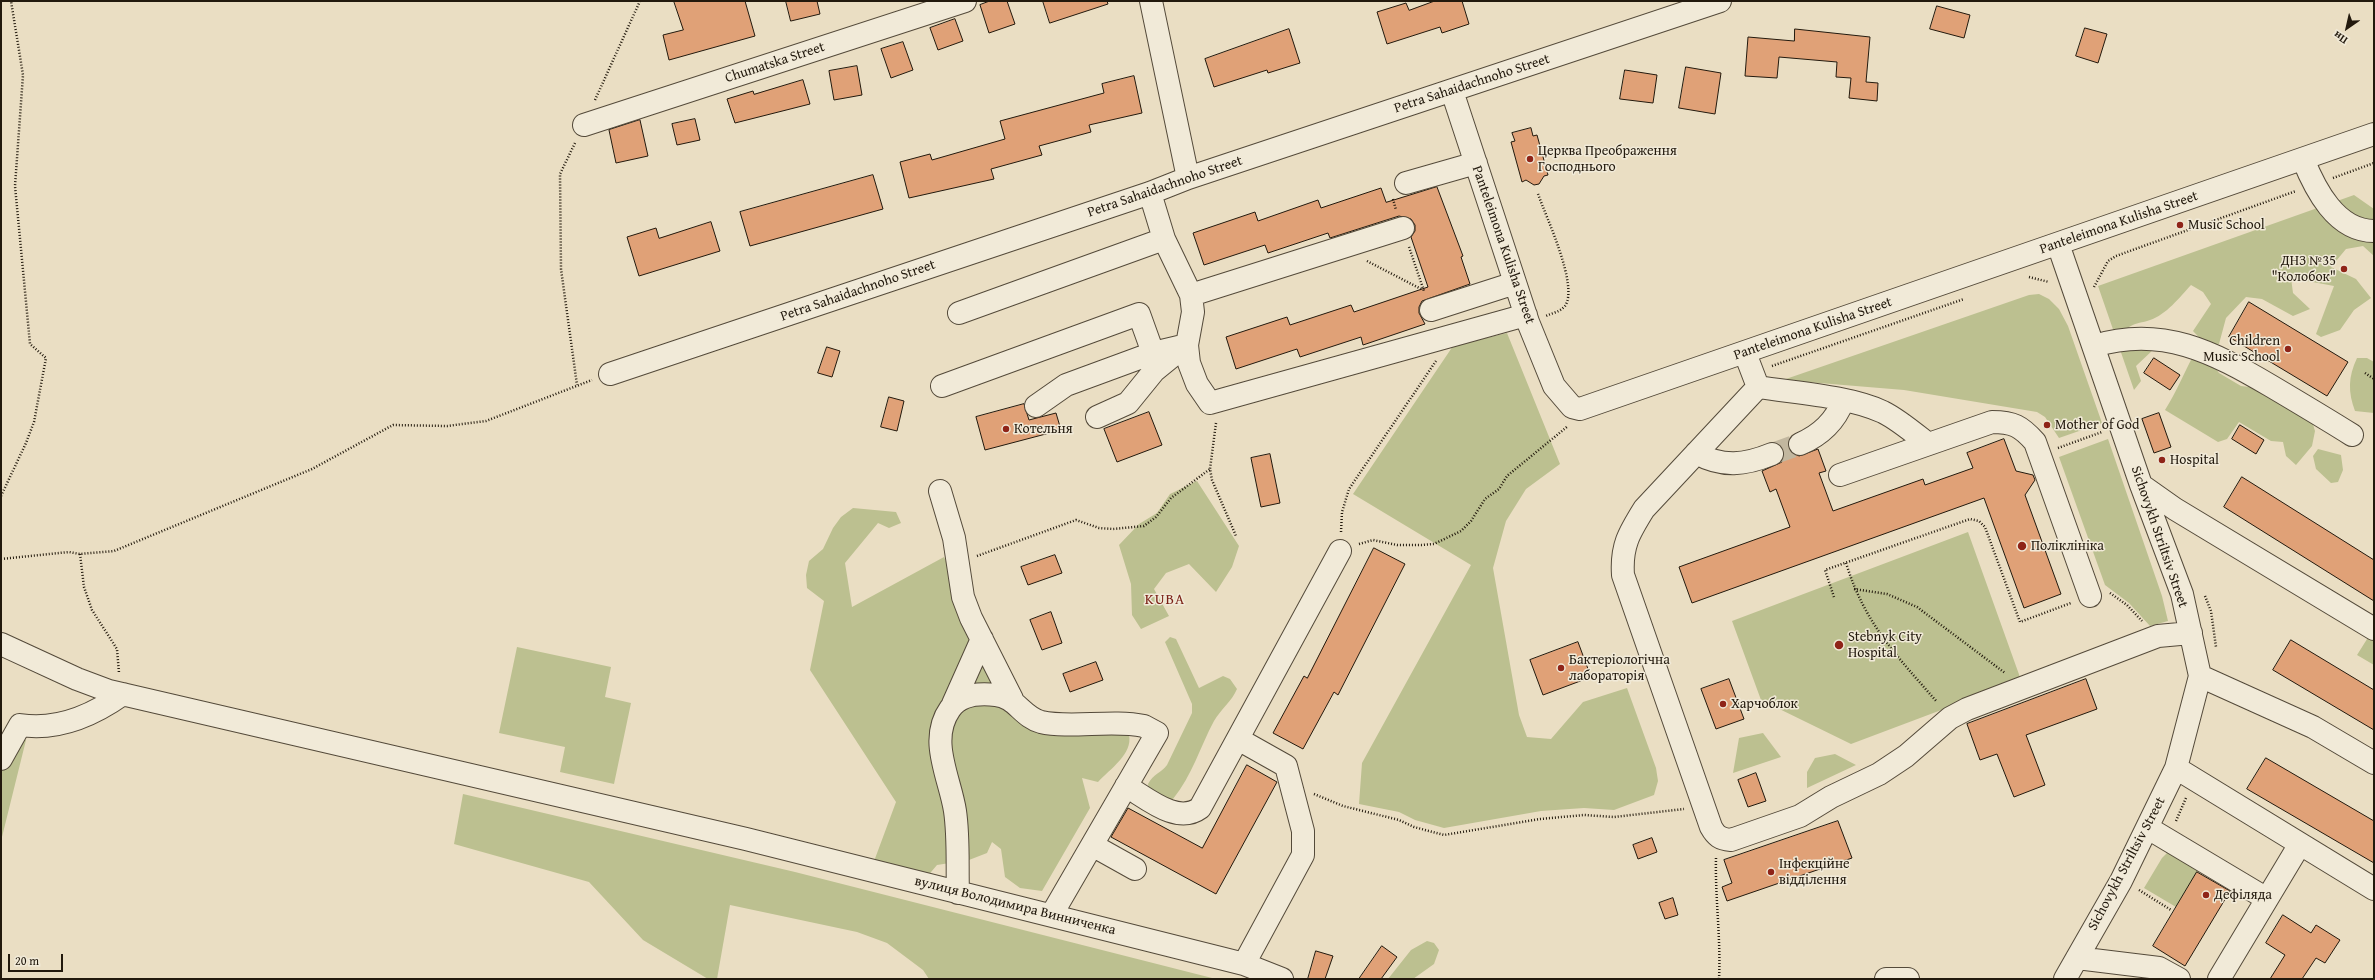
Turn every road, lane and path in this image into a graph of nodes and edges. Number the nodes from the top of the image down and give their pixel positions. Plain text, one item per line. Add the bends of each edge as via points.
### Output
1 (11, 1) edge
2 (640, 1) edge
3 (965, 1) edge
4 (1151, 1) edge
5 (1720, 1) edge
6 (1452, 92) junction
7 (584, 125) junction
8 (2374, 134) edge
9 (2303, 158) junction
10 (1476, 163) junction
11 (2374, 163) edge
12 (1188, 178) junction
13 (1406, 183) dead end
14 (2313, 185) junction
15 (1150, 193) junction
16 (1538, 194) dead end
17 (1402, 228) dead end
18 (2374, 231) edge
19 (1164, 239) junction
20 (2058, 244) junction
21 (1342, 247) junction
22 (2023, 279) dead end
23 (1515, 283) junction
24 (2050, 283) dead end
25 (2093, 288) dead end
26 (1423, 290) dead end
27 (1191, 295) junction
28 (1972, 297) dead end
29 (1431, 310) dead end
30 (959, 313) dead end
31 (1527, 319) junction
32 (1187, 345) junction
33 (2094, 346) junction
34 (1153, 353) junction
35 (1745, 353) junction
36 (1437, 360) dead end
37 (1772, 366) dead end
38 (2364, 373) dead end
39 (610, 374) joint
40 (2374, 379) edge
41 (577, 385) junction
42 (942, 386) dead end
43 (1758, 387) junction
44 (1843, 401) junction
45 (1210, 403) junction
46 (1036, 406) dead end
47 (1580, 409) junction
48 (1097, 417) dead end
49 (2105, 430) dead end
50 (2352, 435) dead end
51 (1800, 444) tunnel mouth
52 (1928, 444) junction
53 (1696, 453) junction
54 (1772, 454) tunnel mouth
55 (2040, 455) junction
56 (1210, 469) junction
57 (1840, 475) dead end
58 (2141, 485) junction
59 (940, 491) dead end
60 (1, 496) edge
61 (1236, 536) dead end
62 (1340, 551) junction
63 (80, 554) junction
64 (1, 559) edge
65 (957, 563) junction
66 (1846, 563) junction
67 (1854, 590) junction
68 (2088, 590) junction
69 (2202, 591) dead end
70 (1834, 597) dead end
71 (2374, 629) edge
72 (2191, 633) junction
73 (2150, 639) junction
74 (982, 640) junction
75 (1, 644) edge
76 (2216, 653) dead end
77 (2200, 676) junction
78 (2025, 687) junction
79 (121, 694) junction
80 (1012, 699) junction
81 (953, 704) junction
82 (1950, 718) junction
83 (1238, 739) junction
84 (1, 759) edge
85 (2374, 763) edge
86 (2176, 768) junction
87 (1291, 785) junction
88 (1126, 786) junction
89 (2189, 791) dead end
90 (1705, 808) junction
91 (2175, 823) dead end
92 (2148, 828) junction
93 (1716, 835) junction
94 (2300, 844) junction
95 (1092, 845) junction
96 (1135, 869) dead end
97 (2374, 889) edge
98 (2139, 890) dead end
99 (958, 892) junction
100 (2267, 899) junction
101 (2171, 910) dead end
102 (1052, 914) junction
103 (2077, 958) junction
104 (1244, 964) junction
105 (1282, 979) edge
106 (1719, 979) edge
107 (1886, 979) edge
108 (1908, 979) edge
109 (2065, 979) edge
110 (2179, 979) edge
111 (2219, 979) edge

1 - 60 path via 23,76 15,186 30,344 46,358 34,422
2 - 7 path
3 - 7 street, Chumatska Street
4 - 12 street
5 - 6 street, Petra Sahaidachnoho Street
6 - 10 street, Panteleimona Kulisha Street
6 - 12 street, Petra Sahaidachnoho Street
7 - 41 path via 560,174 561,269
8 - 9 street, Panteleimona Kulisha Street
9 - 14 street
9 - 20 street, Panteleimona Kulisha Street
10 - 13 street
10 - 23 street, Panteleimona Kulisha Street
11 - 14 path
12 - 15 street, Petra Sahaidachnoho Street
14 - 18 street via 2327,205 2355,228
14 - 25 path via 2116,256 2108,261
15 - 19 street
15 - 39 street, Petra Sahaidachnoho Street
16 - 31 path via 1568,280 1568,297 1561,310
17 - 21 street
19 - 27 street
19 - 30 street
20 - 33 street, Sichovykh Striltsiv Street
20 - 35 street, Panteleimona Kulisha Street
21 - 26 path
21 - 27 street
22 - 24 path via 2031,276 2046,279
23 - 29 street
23 - 31 street, Panteleimona Kulisha Street
27 - 32 street via 1194,312
28 - 37 path
31 - 45 street
31 - 47 street, Panteleimona Kulisha Street via 1554,386 1568,403
32 - 34 street
32 - 45 street via 1189,363 1197,384
32 - 48 street via 1154,371 1128,403
33 - 50 street via 2132,338 2185,344 2211,353
33 - 58 street, Sichovykh Striltsiv Street
34 - 42 street via 1139,314
34 - 46 street via 1066,385
35 - 43 street
35 - 47 street, Panteleimona Kulisha Street
36 - 62 path via 1350,489 1342,512
38 - 40 path
39 - 41 path
41 - 63 path via 486,421 447,426 393,425 312,469 122,548
43 - 44 street
43 - 53 street
44 - 51 street via 1829,425 1818,435
44 - 52 street via 1882,412
45 - 56 path via 1217,427
47 - 62 path via 1564,431 1507,476 1499,489 1485,499 1461,531 1434,544 1408,546 1368,540
49 - 55 path
52 - 55 street via 1992,422 2006,422 2022,428 2035,442
52 - 57 street
53 - 54 street via 1720,463 1738,465
53 - 90 street via 1644,509 1624,545 1622,560 1624,575
55 - 68 street
56 - 61 path via 1212,480
56 - 65 path via 1171,498 1156,517 1144,526 1113,530 1076,520
58 - 71 street via 2175,509
58 - 72 street, Sichovykh Striltsiv Street via 2182,594
59 - 65 street via 954,538
62 - 83 street
63 - 64 path via 69,552
63 - 79 path via 84,587 92,610 117,649
65 - 74 street via 963,597
66 - 67 path
66 - 68 path via 1970,519 1979,521 1985,527 2020,622
66 - 70 path via 1825,570
67 - 78 path via 1887,594 1917,607
67 - 82 path via 1885,642
68 - 73 path via 2103,587 2127,605 2147,627
69 - 76 path via 2211,611
72 - 73 street via 2171,633
72 - 77 street, Sichovykh Striltsiv Street
73 - 78 street
74 - 80 street
74 - 81 street
75 - 79 street, вулиця Володимира Винниченка via 77,679
77 - 85 street via 2313,727
77 - 86 street, Sichovykh Striltsiv Street
78 - 82 street
79 - 84 street via 98,710 60,725 20,725
79 - 99 street, вулиця Володимира Винниченка via 746,839
80 - 81 street via 981,694 965,696
80 - 88 street via 1020,710 1039,721 1135,724 1157,733
81 - 99 street via 945,715 940,740 956,823
82 - 93 street via 1906,756 1800,816 1731,840
83 - 87 street via 1286,766
83 - 88 street via 1200,808 1192,814 1169,811
86 - 92 street, Sichovykh Striltsiv Street
86 - 94 street
87 - 90 path via 1343,806 1444,835 1540,818 1584,815 1614,817
87 - 104 street via 1303,831 1303,855
88 - 95 street
89 - 91 path
90 - 93 street
92 - 100 street
92 - 103 street, Sichovykh Striltsiv Street
93 - 106 path
94 - 97 street
94 - 100 street
95 - 96 street
95 - 102 street
98 - 101 path
99 - 102 street, вулиця Володимира Винниченка
100 - 111 street
102 - 104 street, вулиця Володимира Винниченка
103 - 109 street, Sichovykh Striltsiv Street
103 - 110 street via 2159,968
104 - 105 street, вулиця Володимира Винниченка
107 - 108 street

